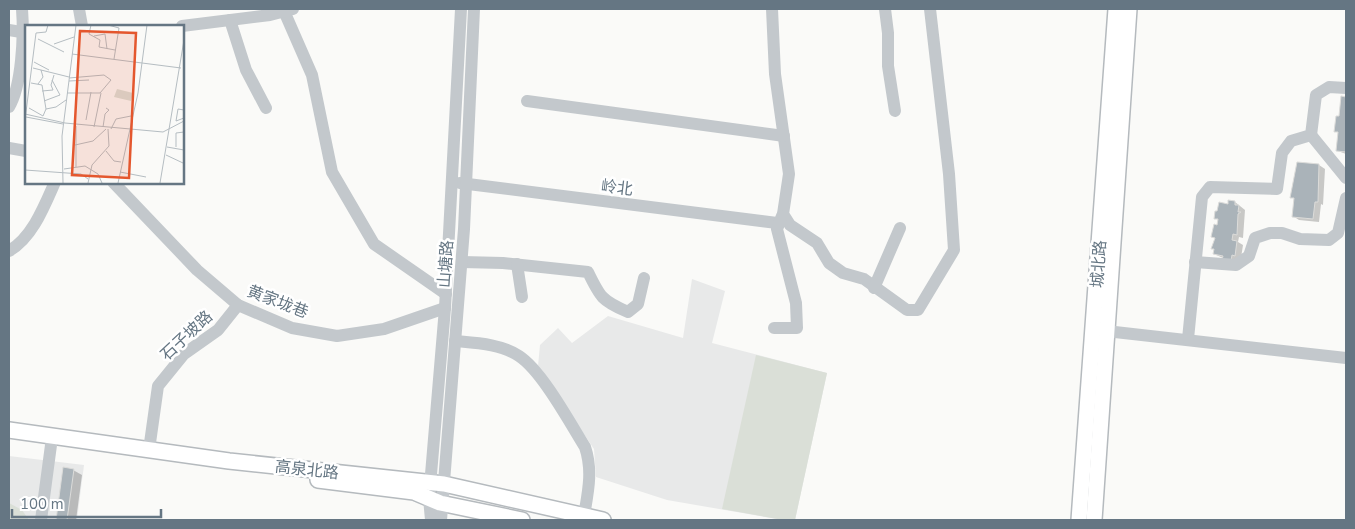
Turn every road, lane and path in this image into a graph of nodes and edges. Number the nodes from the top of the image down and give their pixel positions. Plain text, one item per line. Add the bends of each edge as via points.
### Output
1 (22, 9) edge
2 (79, 9) edge
3 (461, 9) edge
4 (474, 9) edge
5 (772, 9) edge
6 (885, 9) edge
7 (930, 9) edge
8 (1116, 9) edge
9 (1129, 9) edge
10 (288, 10) edge
11 (230, 20) junction
12 (82, 25) edge
13 (184, 26) edge
14 (15, 31) edge
15 (1346, 88) edge
16 (527, 101) dead end
17 (9, 107) edge
18 (266, 108) dead end
19 (895, 112) dead end
20 (784, 136) junction
21 (1311, 136) junction
22 (9, 148) edge
23 (25, 151) edge
24 (1346, 178) edge
25 (452, 181) junction
26 (54, 184) edge
27 (115, 184) edge
28 (467, 184) junction
29 (1346, 198) edge
30 (780, 218) junction
31 (900, 228) dead end
32 (9, 251) edge
33 (462, 262) junction
34 (1195, 262) junction
35 (517, 264) junction
36 (644, 278) dead end
37 (874, 288) junction
38 (446, 294) junction
39 (522, 296) dead end
40 (238, 305) junction
41 (445, 308) junction
42 (774, 328) dead end
43 (1106, 331) junction
44 (1188, 339) junction
45 (455, 341) junction
46 (1346, 358) edge
47 (9, 430) edge
48 (9, 440) edge
49 (51, 445) junction
50 (149, 450) junction
51 (438, 483) junction
52 (435, 500) junction
53 (584, 516) junction
54 (41, 520) edge
55 (431, 520) edge
56 (441, 520) edge
57 (522, 520) edge
58 (604, 520) edge
59 (1078, 520) edge
60 (1094, 520) edge

1 - 14 street
2 - 12 street
3 - 25 street, 山塘路
4 - 28 street, 山塘路
5 - 20 street via 775,74
6 - 19 street via 888,66
7 - 37 street via 949,174 954,250 918,310 907,310
8 - 59 main road, 城北路
9 - 43 main road, 城北路
10 - 11 street
10 - 38 street via 312,75 332,172 374,244
11 - 13 street
11 - 18 street via 246,70
14 - 17 street via 19,76 15,97
15 - 21 street via 1329,87 1316,96
16 - 20 street
20 - 30 street via 789,174
21 - 24 street
21 - 34 street via 1291,142 1282,153 1277,189 1210,187 1202,197
22 - 23 street
25 - 28 street, 岭北
25 - 38 street, 山塘路
26 - 32 street via 42,212 21,242
27 - 40 street, 黄家垅巷 via 197,270
28 - 30 street, 岭北
28 - 33 street, 山塘路
29 - 34 street via 1338,233 1329,240 1300,239 1270,232 1255,238 1249,256 1236,266
30 - 37 street via 817,244 829,263 843,273 864,279
30 - 42 street via 778,240 796,303 797,328
31 - 37 street
33 - 35 street
33 - 45 street, 山塘路
34 - 44 street
35 - 36 street via 588,272 606,303 628,312 638,304
35 - 39 street
38 - 41 street, 山塘路
40 - 41 street, 黄家垅巷 via 292,328 337,336 384,329
40 - 50 street, 石子坡路 via 218,330 184,354 158,386
41 - 51 street, 山塘路
43 - 44 street
43 - 60 main road, 城北路
44 - 46 street
45 - 51 street, 山塘路
45 - 53 street via 500,347 520,356 545,384 588,457 591,479
47 - 50 main road, 高泉北路
48 - 49 main road, 高泉北路
49 - 52 main road, 高泉北路 via 414,492
49 - 54 street
50 - 51 main road, 高泉北路
51 - 52 street, 山塘路
51 - 53 main road, 高泉北路
52 - 55 street, 山塘路
52 - 56 street, 山塘路
52 - 57 main road, 高泉北路
53 - 58 main road, 高泉北路

